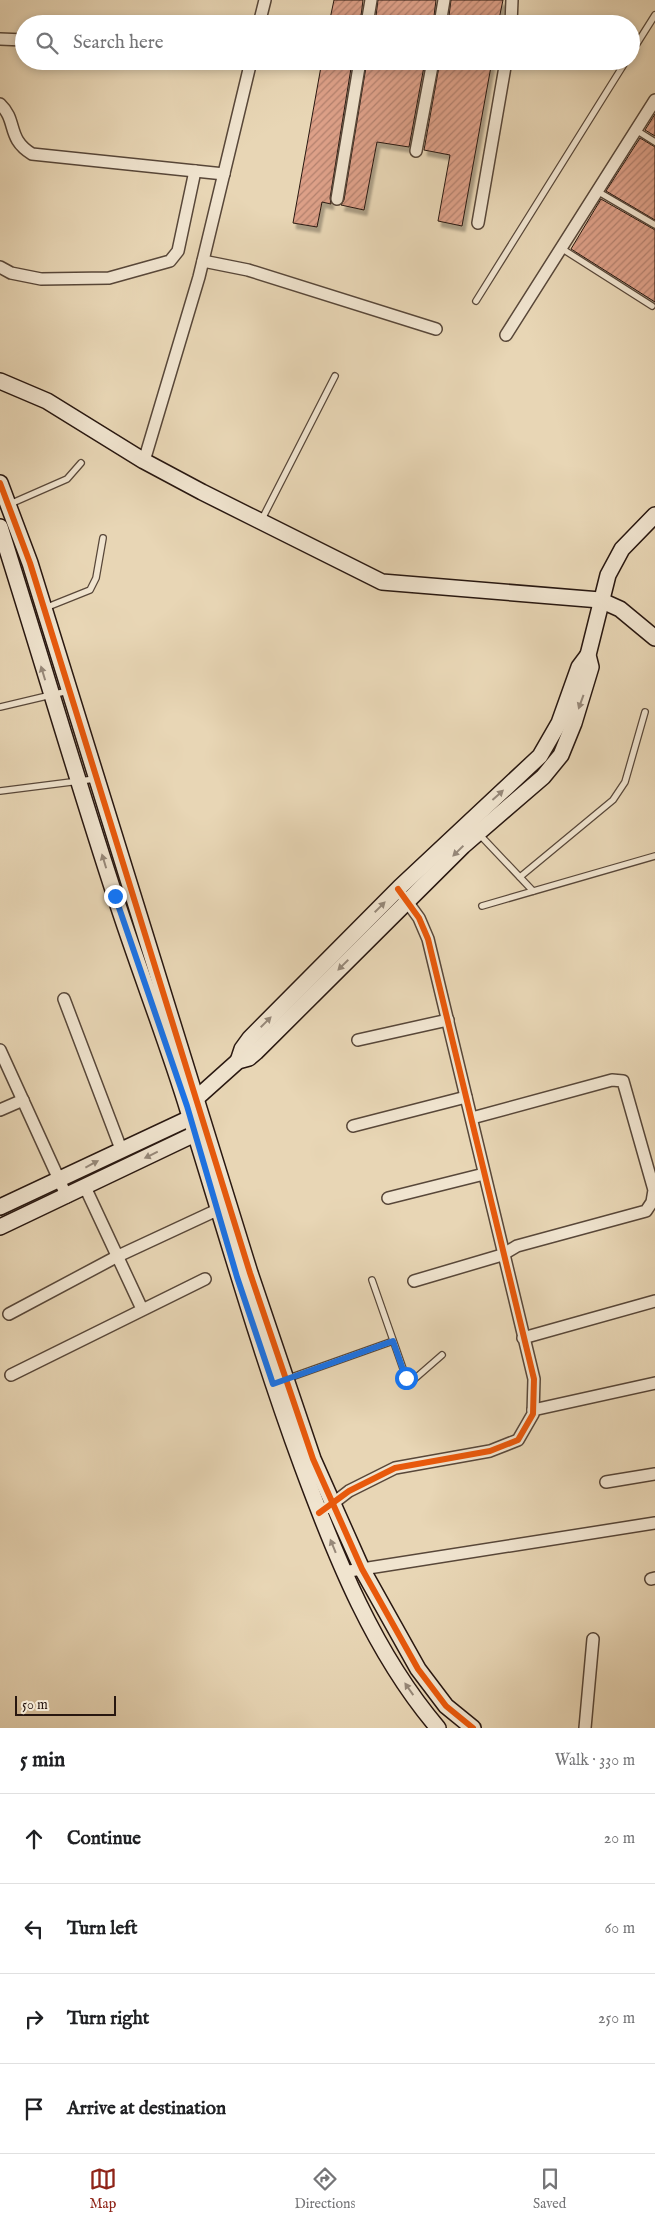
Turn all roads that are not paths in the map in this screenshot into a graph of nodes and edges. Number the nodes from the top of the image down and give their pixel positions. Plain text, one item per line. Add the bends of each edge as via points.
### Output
1 (264, 0) edge
2 (370, 0) edge
3 (444, 0) edge
4 (512, 0) edge
5 (261, 15) edge
6 (368, 15) edge
7 (442, 15) edge
8 (511, 15) edge
9 (655, 16) edge
10 (640, 39) edge
11 (0, 40) edge
12 (15, 40) edge
13 (248, 70) edge
14 (358, 70) edge
15 (431, 70) edge
16 (504, 70) edge
17 (620, 70) edge
18 (655, 100) edge
19 (0, 104) edge
20 (636, 130) junction
21 (655, 142) edge
22 (416, 151) dead end
23 (195, 171) junction
24 (224, 174) junction
25 (597, 191) junction
26 (337, 199) dead end
27 (478, 223) dead end
28 (655, 225) edge
29 (561, 248) junction
30 (203, 261) junction
31 (0, 267) edge
32 (476, 301) dead end
33 (652, 306) dead end
34 (436, 329) dead end
35 (506, 335) dead end
36 (335, 376) dead end
37 (0, 381) edge
38 (144, 460) junction
39 (81, 463) dead end
40 (0, 483) edge
41 (8, 505) junction
42 (655, 515) edge
43 (261, 521) junction
44 (4, 528) edge
45 (103, 538) dead end
46 (600, 600) junction
47 (43, 608) junction
48 (655, 638) edge
49 (588, 655) junction
50 (68, 690) junction
51 (50, 695) junction
52 (0, 707) edge
53 (645, 712) dead end
54 (97, 778) junction
55 (78, 781) junction
56 (0, 791) edge
57 (478, 833) junction
58 (655, 856) edge
59 (520, 877) junction
60 (534, 891) junction
61 (403, 895) junction
62 (482, 906) dead end
63 (64, 1000) dead end
64 (448, 1020) junction
65 (358, 1040) dead end
66 (0, 1050) edge
67 (466, 1097) junction
68 (23, 1100) junction
69 (191, 1107) junction
70 (0, 1110) edge
71 (472, 1118) junction
72 (353, 1126) dead end
73 (195, 1134) junction
74 (121, 1149) junction
75 (484, 1174) junction
76 (59, 1181) junction
77 (85, 1186) junction
78 (66, 1197) junction
79 (388, 1198) dead end
80 (0, 1207) edge
81 (217, 1210) junction
82 (0, 1227) edge
83 (502, 1255) junction
84 (116, 1257) junction
85 (206, 1278) dead end
86 (372, 1280) dead end
87 (414, 1281) dead end
88 (655, 1301) edge
89 (142, 1310) junction
90 (9, 1314) dead end
91 (523, 1338) junction
92 (393, 1341) junction
93 (442, 1355) dead end
94 (11, 1375) dead end
95 (280, 1382) junction
96 (655, 1383) edge
97 (533, 1410) junction
98 (655, 1474) edge
99 (606, 1482) dead end
100 (332, 1504) junction
101 (319, 1514) junction
102 (655, 1523) edge
103 (362, 1569) junction
104 (343, 1572) junction
105 (593, 1639) dead end
106 (438, 1728) edge
107 (473, 1728) edge
108 (585, 1728) edge

1 - 5 street
2 - 6 street
3 - 7 street
4 - 8 street
9 - 10 lane
11 - 12 street
13 - 24 street
14 - 26 street
15 - 22 street
16 - 27 street
17 - 32 lane
18 - 20 street
19 - 23 street via 8,111 20,146 32,154
20 - 21 lane
20 - 25 street
23 - 24 street
23 - 31 street via 178,251 170,261 109,278 41,278 11,273
24 - 30 street
25 - 28 lane
25 - 29 street
29 - 33 lane
29 - 35 street
30 - 34 street via 248,270
30 - 38 street
36 - 43 lane
37 - 38 street via 47,401
38 - 43 street
39 - 41 lane via 68,480
40 - 41 street
41 - 44 street
42 - 46 street via 622,549 608,575
43 - 46 street via 382,582
44 - 47 street
51 -> 44 street
45 - 47 lane via 96,578 90,590
46 - 48 street via 620,609
46 - 49 street
47 - 50 street
49 -> 57 street via 591,667 586,688 561,755 543,777
61 -> 49 street via 540,756 559,723 579,667
50 - 51 lane
50 - 54 street
51 - 52 lane
51 - 55 street
53 - 59 lane via 624,782 613,800
54 - 55 lane
54 - 69 street
55 - 56 lane
69 -> 55 street via 115,896
57 - 59 lane
57 -> 61 street
58 - 60 lane
59 - 60 lane
60 - 62 lane
61 - 64 street via 424,926
61 - 69 street via 250,1038 238,1061
63 - 74 street
64 - 65 street
64 - 67 street
66 - 68 street
67 - 71 street
67 - 72 street
68 - 70 street
68 - 76 street
69 - 73 street
69 - 74 street
69 - 95 street via 250,1272
71 - 75 street
71 - 83 street via 612,1080 622,1081 654,1190 646,1211 517,1246
73 -> 77 street
73 - 81 street
76 -> 74 street
75 - 79 street
75 - 83 street
76 - 78 street
76 - 80 street
77 - 78 street
77 - 84 street
78 - 82 street
81 - 84 street
81 - 95 street
83 - 87 street
83 - 91 street
84 - 89 street
84 - 90 street
85 - 89 street
86 - 92 lane
88 - 91 street
89 - 94 street
91 - 97 street via 534,1379
92 - 93 lane via 410,1382
92 - 95 lane
95 - 100 street
95 - 101 street
96 - 97 street
97 - 100 street via 518,1440 490,1451 395,1468 371,1478
98 - 99 street
100 - 101 street
100 - 103 street
104 -> 101 street
102 - 103 street
103 - 104 street
103 - 107 street via 418,1669 446,1706
106 -> 104 street via 405,1685
105 - 108 street

